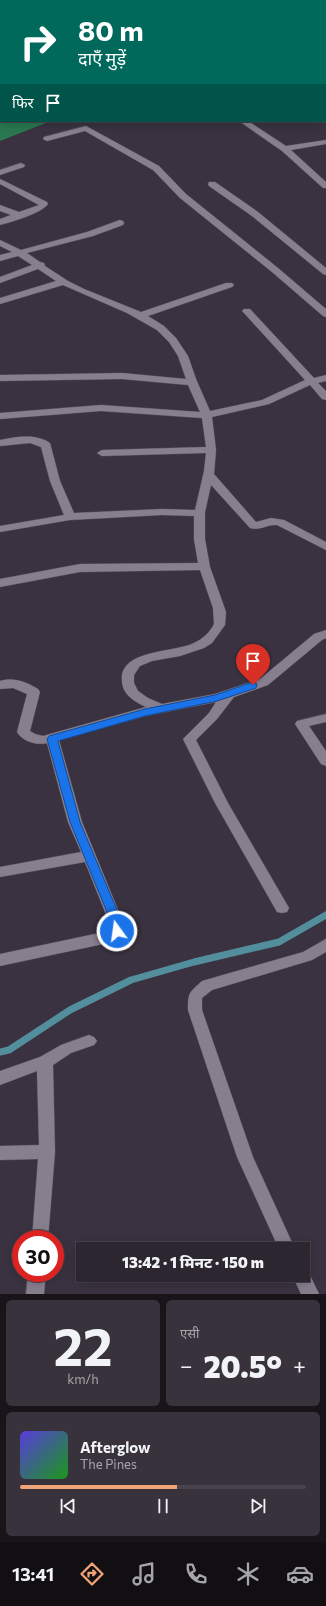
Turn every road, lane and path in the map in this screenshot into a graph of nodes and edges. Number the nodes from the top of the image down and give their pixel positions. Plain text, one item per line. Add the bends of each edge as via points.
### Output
1 (244, 122) edge
2 (47, 139) dead end
3 (326, 142) edge
4 (284, 149) junction
5 (21, 164) dead end
6 (0, 173) edge
7 (0, 181) edge
8 (212, 184) dead end
9 (326, 186) edge
10 (0, 208) edge
11 (20, 216) junction
12 (0, 222) edge
13 (120, 223) dead end
14 (0, 243) edge
15 (20, 253) junction
16 (0, 258) edge
17 (41, 265) junction
18 (326, 272) edge
19 (0, 280) edge
20 (64, 282) junction
21 (228, 285) dead end
22 (0, 300) edge
23 (247, 311) dead end
24 (326, 314) edge
25 (142, 315) junction
26 (0, 378) edge
27 (326, 378) edge
28 (311, 381) junction
29 (192, 382) junction
30 (326, 397) edge
31 (205, 415) junction
32 (0, 416) edge
33 (0, 443) edge
34 (211, 450) junction
35 (102, 453) dead end
36 (209, 475) junction
37 (200, 513) junction
38 (70, 517) junction
39 (0, 529) edge
40 (326, 548) edge
41 (204, 566) junction
42 (0, 583) edge
43 (326, 634) edge
44 (0, 685) edge
45 (230, 692) junction
46 (162, 709) junction
47 (326, 718) edge
48 (52, 739) junction
49 (326, 761) edge
50 (89, 856) junction
51 (0, 872) edge
52 (282, 908) dead end
53 (326, 945) edge
54 (0, 960) edge
55 (89, 1041) dead end
56 (45, 1062) junction
57 (0, 1078) edge
58 (47, 1152) junction
59 (0, 1153) edge
60 (41, 1230) edge
61 (284, 1242) edge
62 (36, 1282) edge
63 (304, 1282) edge
64 (35, 1294) edge
65 (310, 1294) edge

1 - 4 street
2 - 24 street via 86,128 156,168 183,196
3 - 4 street
4 - 9 street
5 - 6 street
7 - 11 street via 44,204
8 - 18 street via 255,214
10 - 11 street
11 - 12 street
13 - 15 street
14 - 15 street
15 - 16 street
15 - 17 street
17 - 19 street
17 - 20 street
20 - 22 street
20 - 25 street via 95,298
21 - 25 street
23 - 28 street
25 - 29 street via 163,328 173,341 184,357
26 - 29 street via 122,376
27 - 28 street
28 - 30 street
28 - 31 street via 265,402
29 - 31 street
31 - 32 street via 101,408
31 - 34 street via 211,436
33 - 38 street via 33,439 46,445 55,481
34 - 35 street
34 - 36 street
36 - 37 street
36 - 40 street via 254,526 271,521 280,522
37 - 38 street via 162,512
37 - 41 street
38 - 39 street
41 - 42 street via 80,568
41 - 46 street via 220,611 220,624 213,636 194,648 141,661 133,665 128,674 132,694
43 - 45 street via 318,637 264,682
44 - 48 street via 7,683 24,686 34,692 23,732 31,738
45 - 46 street via 217,698
45 - 52 street via 213,716 189,739
46 - 48 street
47 - 49 street via 301,724
48 - 50 street via 75,822
50 - 51 street
50 - 54 street via 116,922 117,931 108,937
53 - 61 street via 308,956 206,985 195,996 194,1010 245,1157
55 - 56 street via 66,1049
56 - 57 street
56 - 58 street
58 - 59 street
58 - 60 street
62 - 64 street
63 - 65 street

